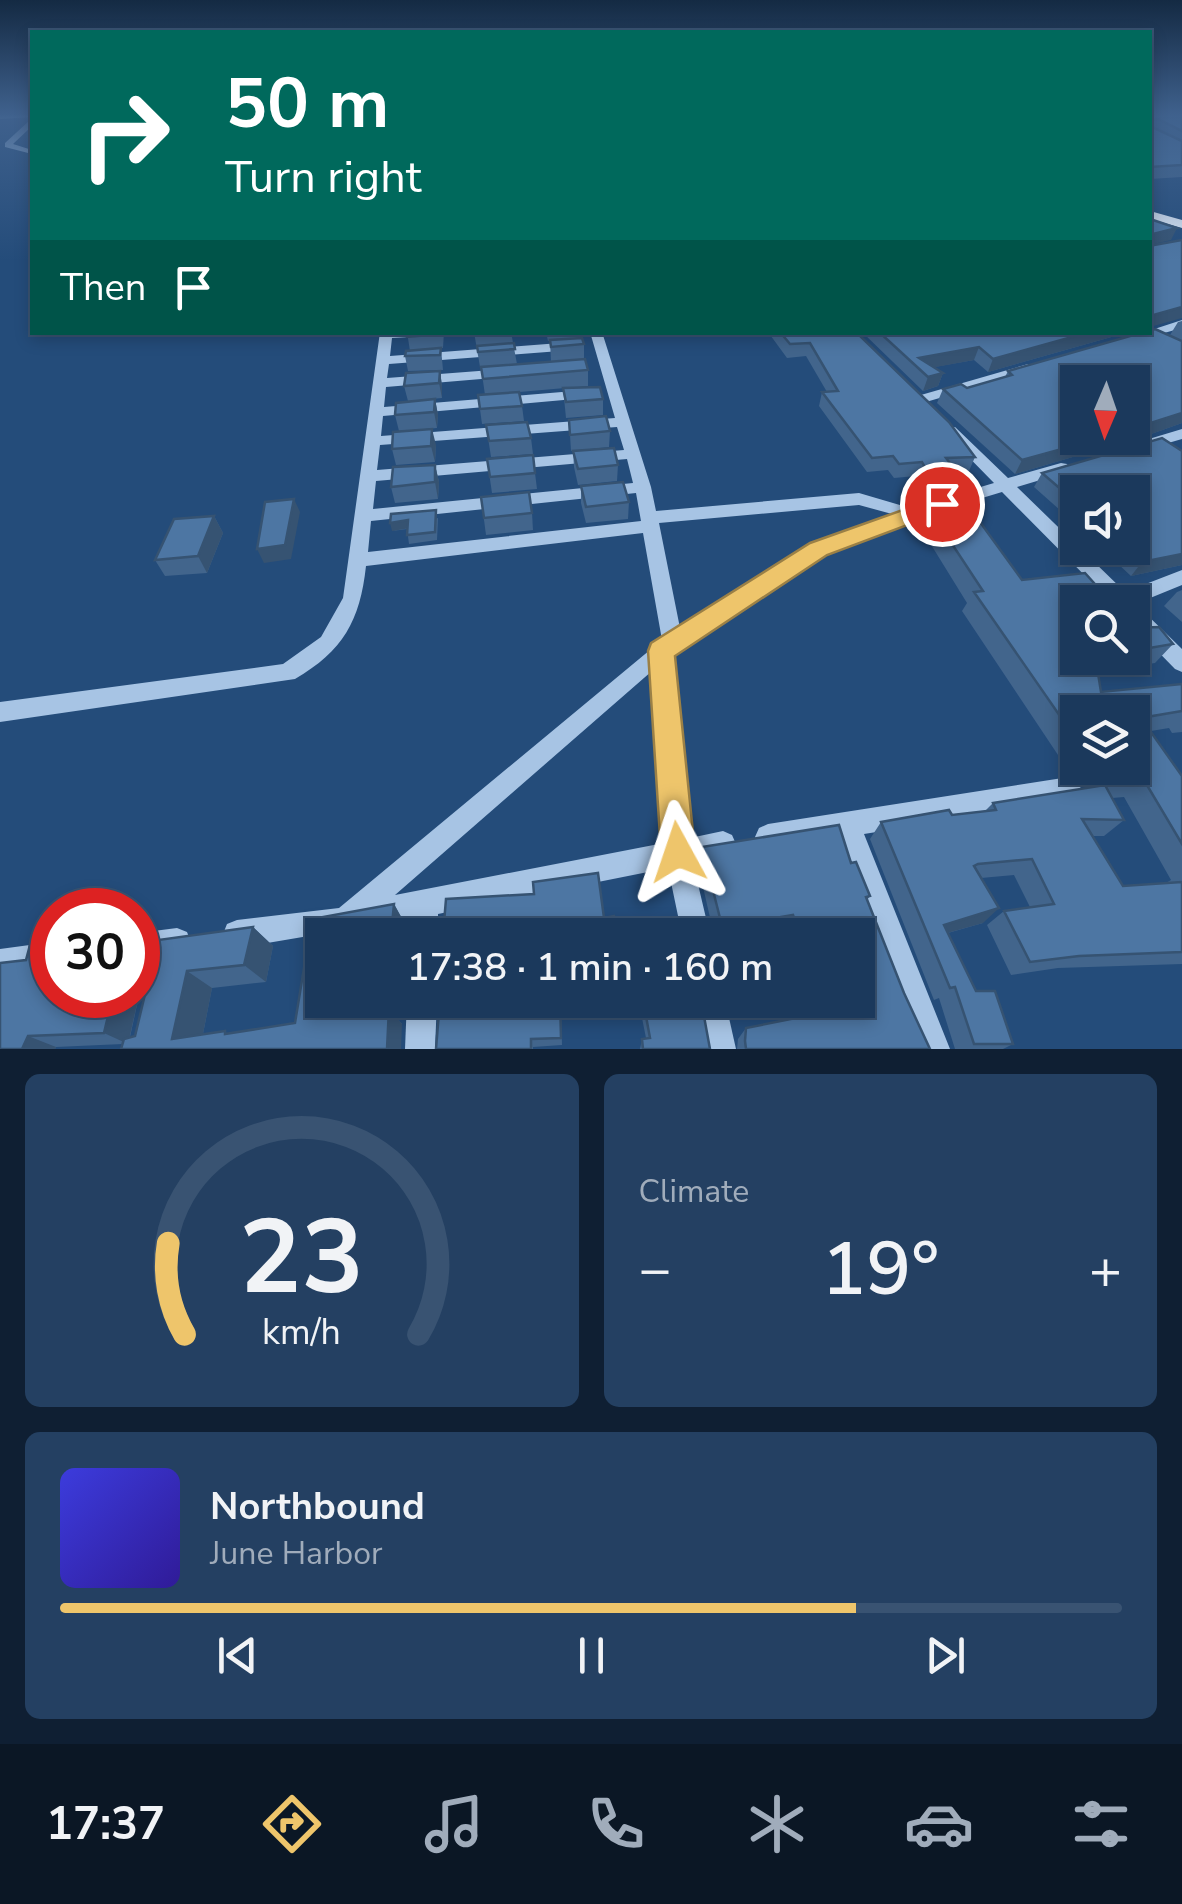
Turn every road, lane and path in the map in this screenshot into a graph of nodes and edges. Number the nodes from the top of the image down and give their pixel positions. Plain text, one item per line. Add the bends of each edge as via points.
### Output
1 (1152, 215) edge
2 (1182, 224) edge
3 (1182, 324) edge
4 (1152, 332) edge
5 (386, 335) edge
6 (1142, 335) edge
7 (1152, 335) edge
8 (597, 338) edge
9 (1130, 339) edge
10 (1165, 342) edge
11 (385, 360) junction
12 (1053, 361) edge
13 (606, 365) junction
14 (587, 366) edge
15 (512, 372) edge
16 (382, 384) junction
17 (905, 386) edge
18 (614, 391) junction
19 (919, 400) junction
20 (378, 412) junction
21 (623, 422) junction
22 (1182, 434) edge
23 (374, 441) junction
24 (1150, 443) edge
25 (632, 454) junction
26 (1083, 462) edge
27 (369, 476) junction
28 (1007, 484) junction
29 (643, 487) junction
30 (910, 514) junction
31 (364, 516) junction
32 (651, 522) junction
33 (357, 560) junction
34 (1182, 577) edge
35 (1106, 585) edge
36 (1150, 591) edge
37 (1150, 631) edge
38 (667, 649) junction
39 (1182, 664) edge
40 (0, 712) edge
41 (1069, 788) edge
42 (847, 824) junction
43 (678, 852) junction
44 (425, 904) junction
45 (348, 918) joint
46 (425, 918) edge
47 (692, 918) edge
48 (305, 924) edge
49 (169, 944) junction
50 (160, 945) edge
51 (30, 959) edge
52 (0, 963) edge
53 (162, 979) edge
54 (421, 1018) edge
55 (714, 1018) edge
56 (420, 1049) edge
57 (721, 1049) edge
58 (935, 1049) edge

1 - 2 main road
3 - 4 street
5 - 11 street
6 - 9 street
7 - 10 street
8 - 11 street
8 - 13 street
11 - 16 street
12 - 19 street
13 - 14 street
13 - 18 street
15 - 16 street
16 - 20 street
17 - 19 street
18 - 20 street
18 - 21 street
19 - 28 street
20 - 23 street
21 - 23 street
21 - 25 street
22 - 24 street
23 - 27 street
25 - 27 street
25 - 29 street
26 - 28 street
27 - 31 street
28 - 30 street
28 - 35 street
29 - 31 street
29 - 32 street
30 - 32 street via 859,498
30 - 38 street via 819,549
31 - 33 street
32 - 33 street
32 - 38 street
33 - 40 street via 341,629 326,650 287,673
34 - 36 street
37 - 39 street
38 - 43 street
38 - 45 street
41 - 42 street
42 - 43 street
42 - 58 street
43 - 44 street
43 - 47 street
44 - 45 street
44 - 46 street
48 - 49 street
49 - 50 street
49 - 53 street
51 - 52 street
54 - 56 street
55 - 57 street

